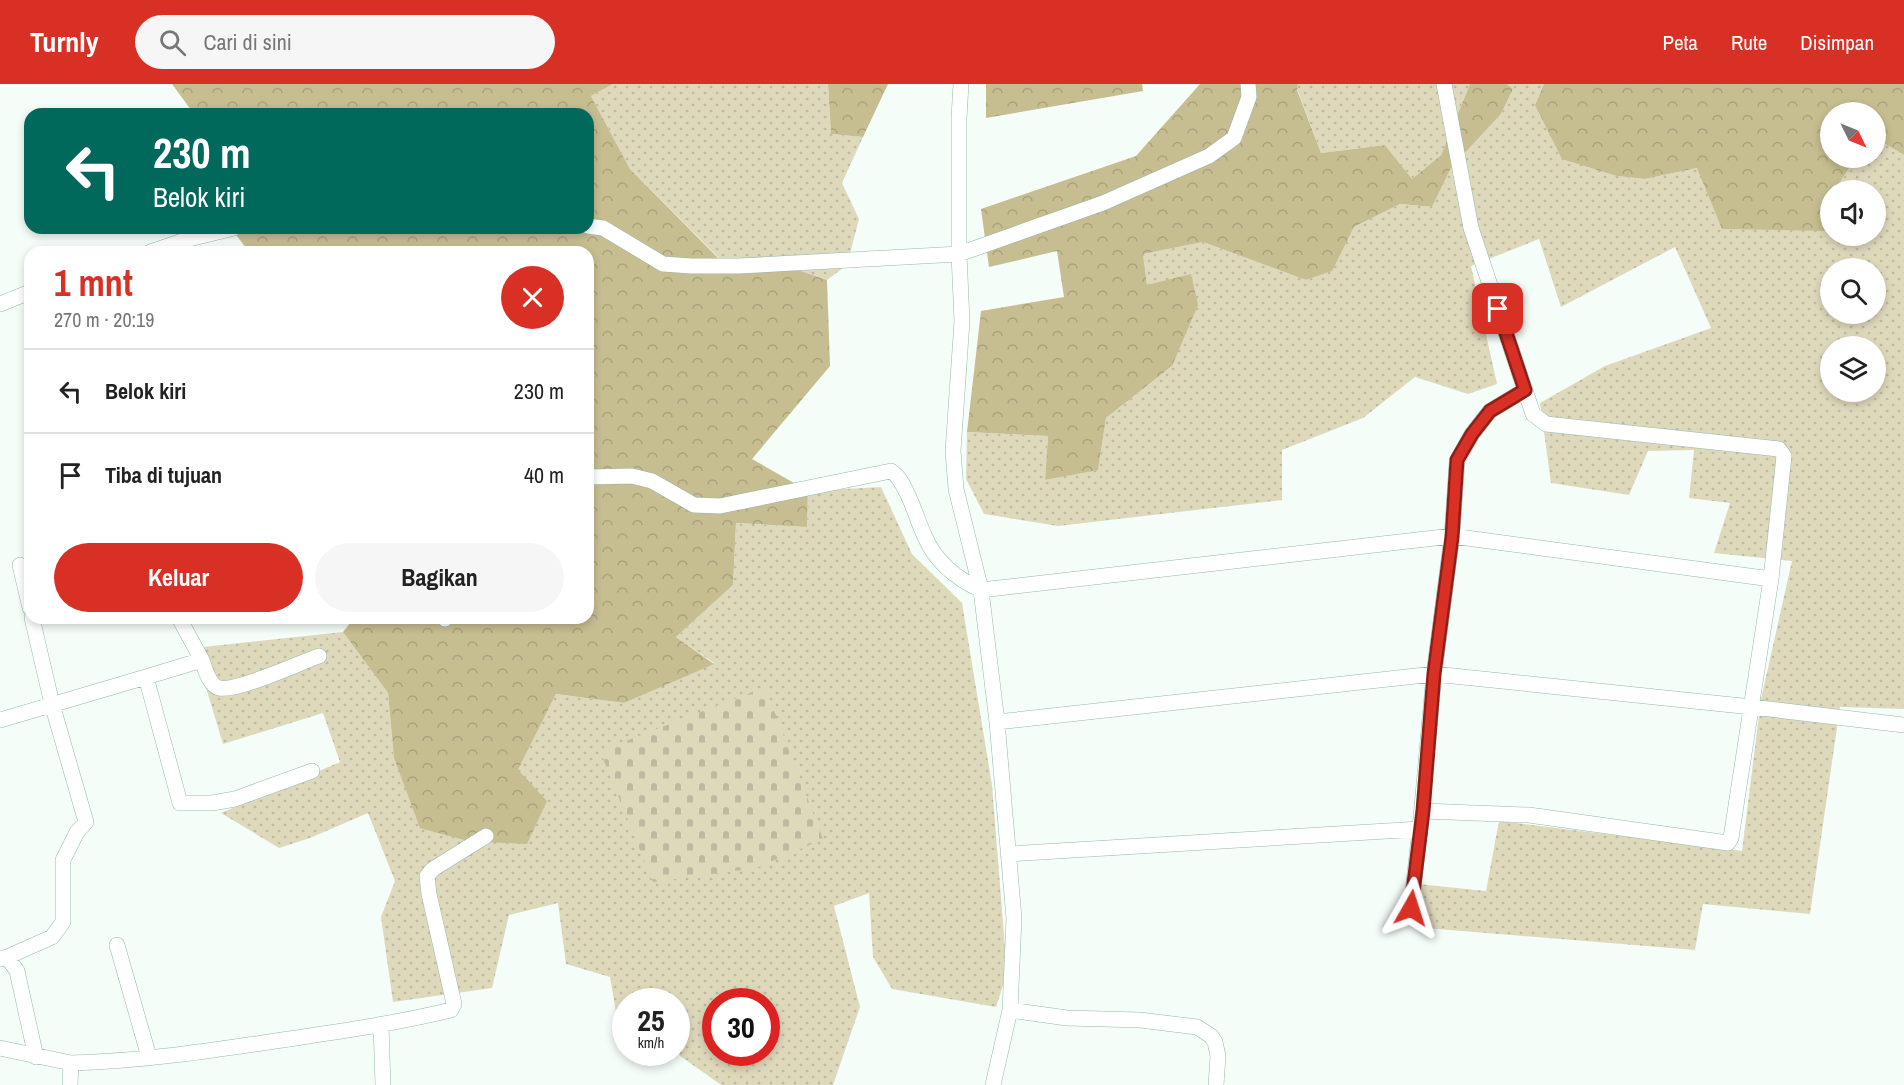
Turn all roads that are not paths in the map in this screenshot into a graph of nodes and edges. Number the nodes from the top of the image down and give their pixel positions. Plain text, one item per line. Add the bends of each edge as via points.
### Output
1 (961, 84) edge
2 (1248, 84) edge
3 (1444, 84) edge
4 (594, 227) edge
5 (210, 234) edge
6 (168, 246) edge
7 (959, 254) junction
8 (24, 294) edge
9 (0, 304) edge
10 (1525, 390) junction
11 (594, 477) edge
12 (1452, 537) junction
13 (20, 565) dead end
14 (1771, 579) junction
15 (24, 582) edge
16 (981, 590) junction
17 (33, 624) edge
18 (182, 624) edge
19 (319, 656) dead end
20 (202, 660) junction
21 (1434, 674) junction
22 (146, 677) junction
23 (52, 704) junction
24 (1752, 707) junction
25 (0, 720) edge
26 (997, 722) junction
27 (1904, 724) edge
28 (312, 771) dead end
29 (1423, 811) junction
30 (1420, 829) junction
31 (486, 836) dead end
32 (1008, 854) junction
33 (1411, 908) dead end
34 (117, 945) dead end
35 (4, 958) edge
36 (1010, 1010) junction
37 (381, 1025) junction
38 (0, 1047) edge
39 (36, 1057) junction
40 (149, 1057) junction
41 (71, 1063) junction
42 (70, 1085) edge
43 (383, 1085) edge
44 (993, 1085) edge
45 (1216, 1085) edge

1 - 7 street
2 - 7 street via 1249,97 1234,138 1209,156 1103,203
3 - 10 street via 1471,228
4 - 7 street via 603,228 663,264 739,266
5 - 6 street
7 - 16 street via 962,321 952,451 956,489
8 - 9 street
10 - 12 street via 1490,411 1457,460
10 - 14 street via 1533,414 1546,423 1779,449 1784,456
11 - 16 street via 652,481 694,505 720,506 891,471 897,474 937,557 954,575
12 - 14 street
12 - 16 street
12 - 21 street
13 - 15 street
14 - 24 street
16 - 26 street
17 - 23 street
18 - 20 street
19 - 20 street via 237,687 219,688 212,683
20 - 22 street
21 - 24 street
21 - 26 street
21 - 29 street
22 - 23 street
22 - 28 street via 180,804 235,799
23 - 25 street
23 - 35 street via 86,822 63,860 63,922 52,937
24 - 27 street
24 - 29 street via 1731,838 1726,844 1529,814
26 - 32 street
29 - 30 street
30 - 32 street
30 - 33 street
31 - 37 street via 427,876 454,1006 448,1011
32 - 36 street via 1014,918
34 - 40 street
35 - 39 street via 17,971
36 - 44 street
36 - 45 street via 1197,1027 1215,1042
37 - 40 street via 200,1053
37 - 43 street
38 - 39 street
39 - 41 street
40 - 41 street
41 - 42 street

